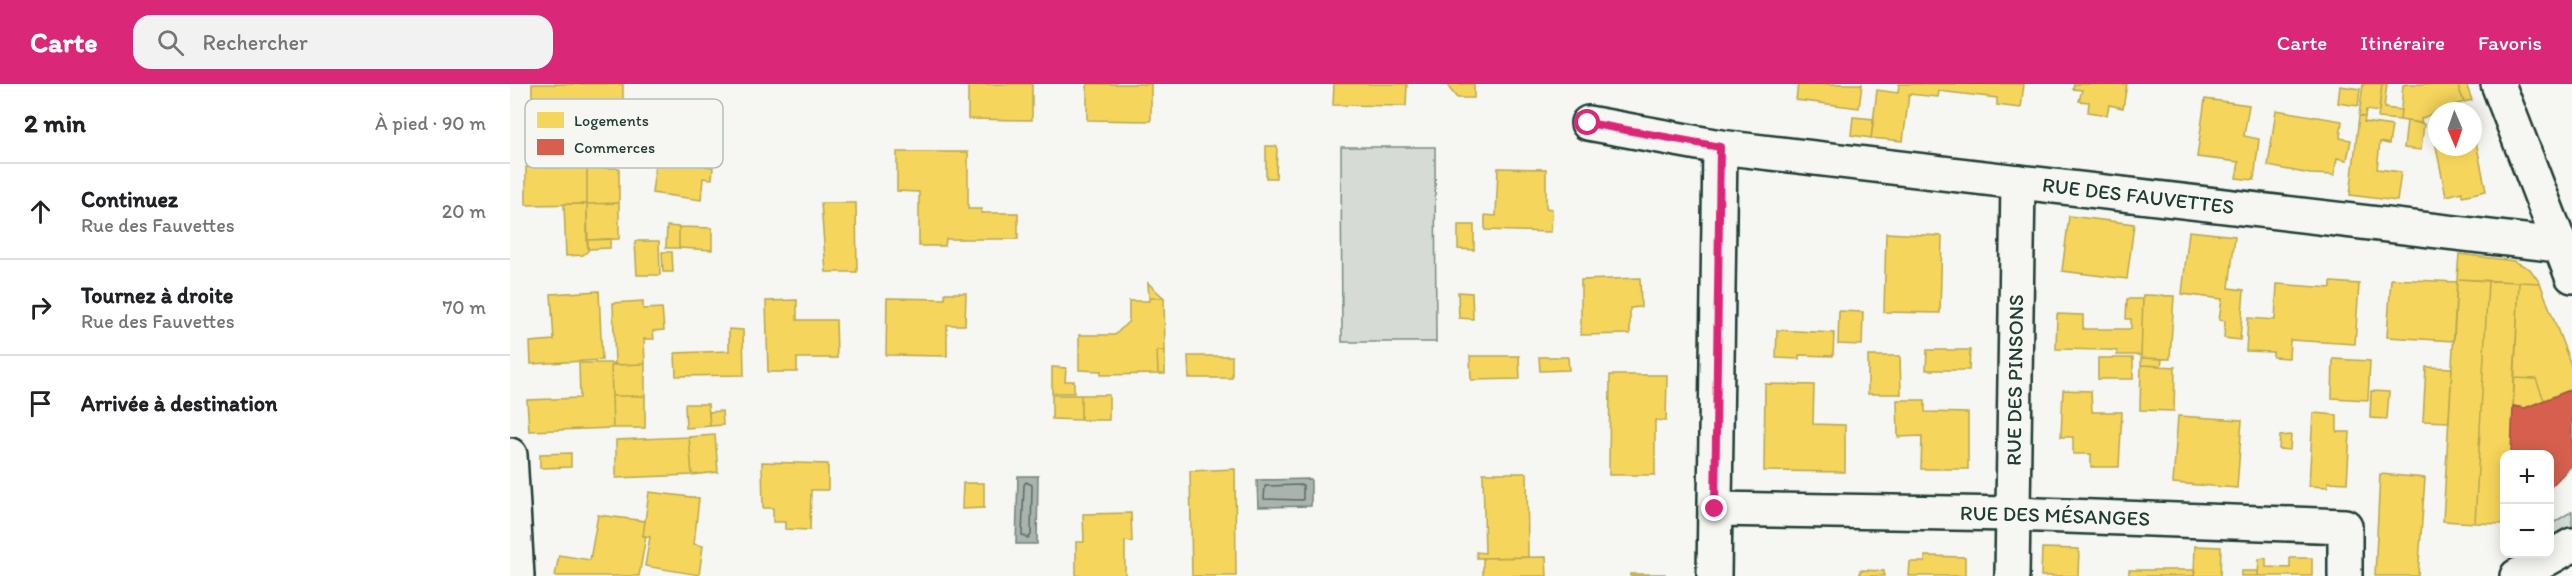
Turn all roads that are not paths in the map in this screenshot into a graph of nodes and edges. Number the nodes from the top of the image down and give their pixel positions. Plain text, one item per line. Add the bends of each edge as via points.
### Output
1 (2498, 84) edge
2 (1588, 123) dead end
3 (1720, 147) junction
4 (2018, 182) junction
5 (2558, 245) junction
6 (2572, 276) edge
7 (510, 455) edge
8 (1715, 509) junction
9 (2013, 514) junction
10 (2572, 546) edge
11 (517, 576) edge
12 (1714, 576) edge
13 (2012, 576) edge
14 (2345, 576) edge
15 (2517, 576) edge

1 - 5 street
2 - 3 street, RUE DES FAUVETTES
3 - 4 street, RUE DES FAUVETTES
3 - 8 street
4 - 5 street, RUE DES FAUVETTES
4 - 9 street, RUE DES PINSONS
5 - 6 street
7 - 11 street
8 - 9 street, RUE DES MÉSANGES
8 - 12 street
9 - 13 street, RUE DES PINSONS
9 - 14 street, RUE DES MÉSANGES via 2345,526
10 - 15 street

